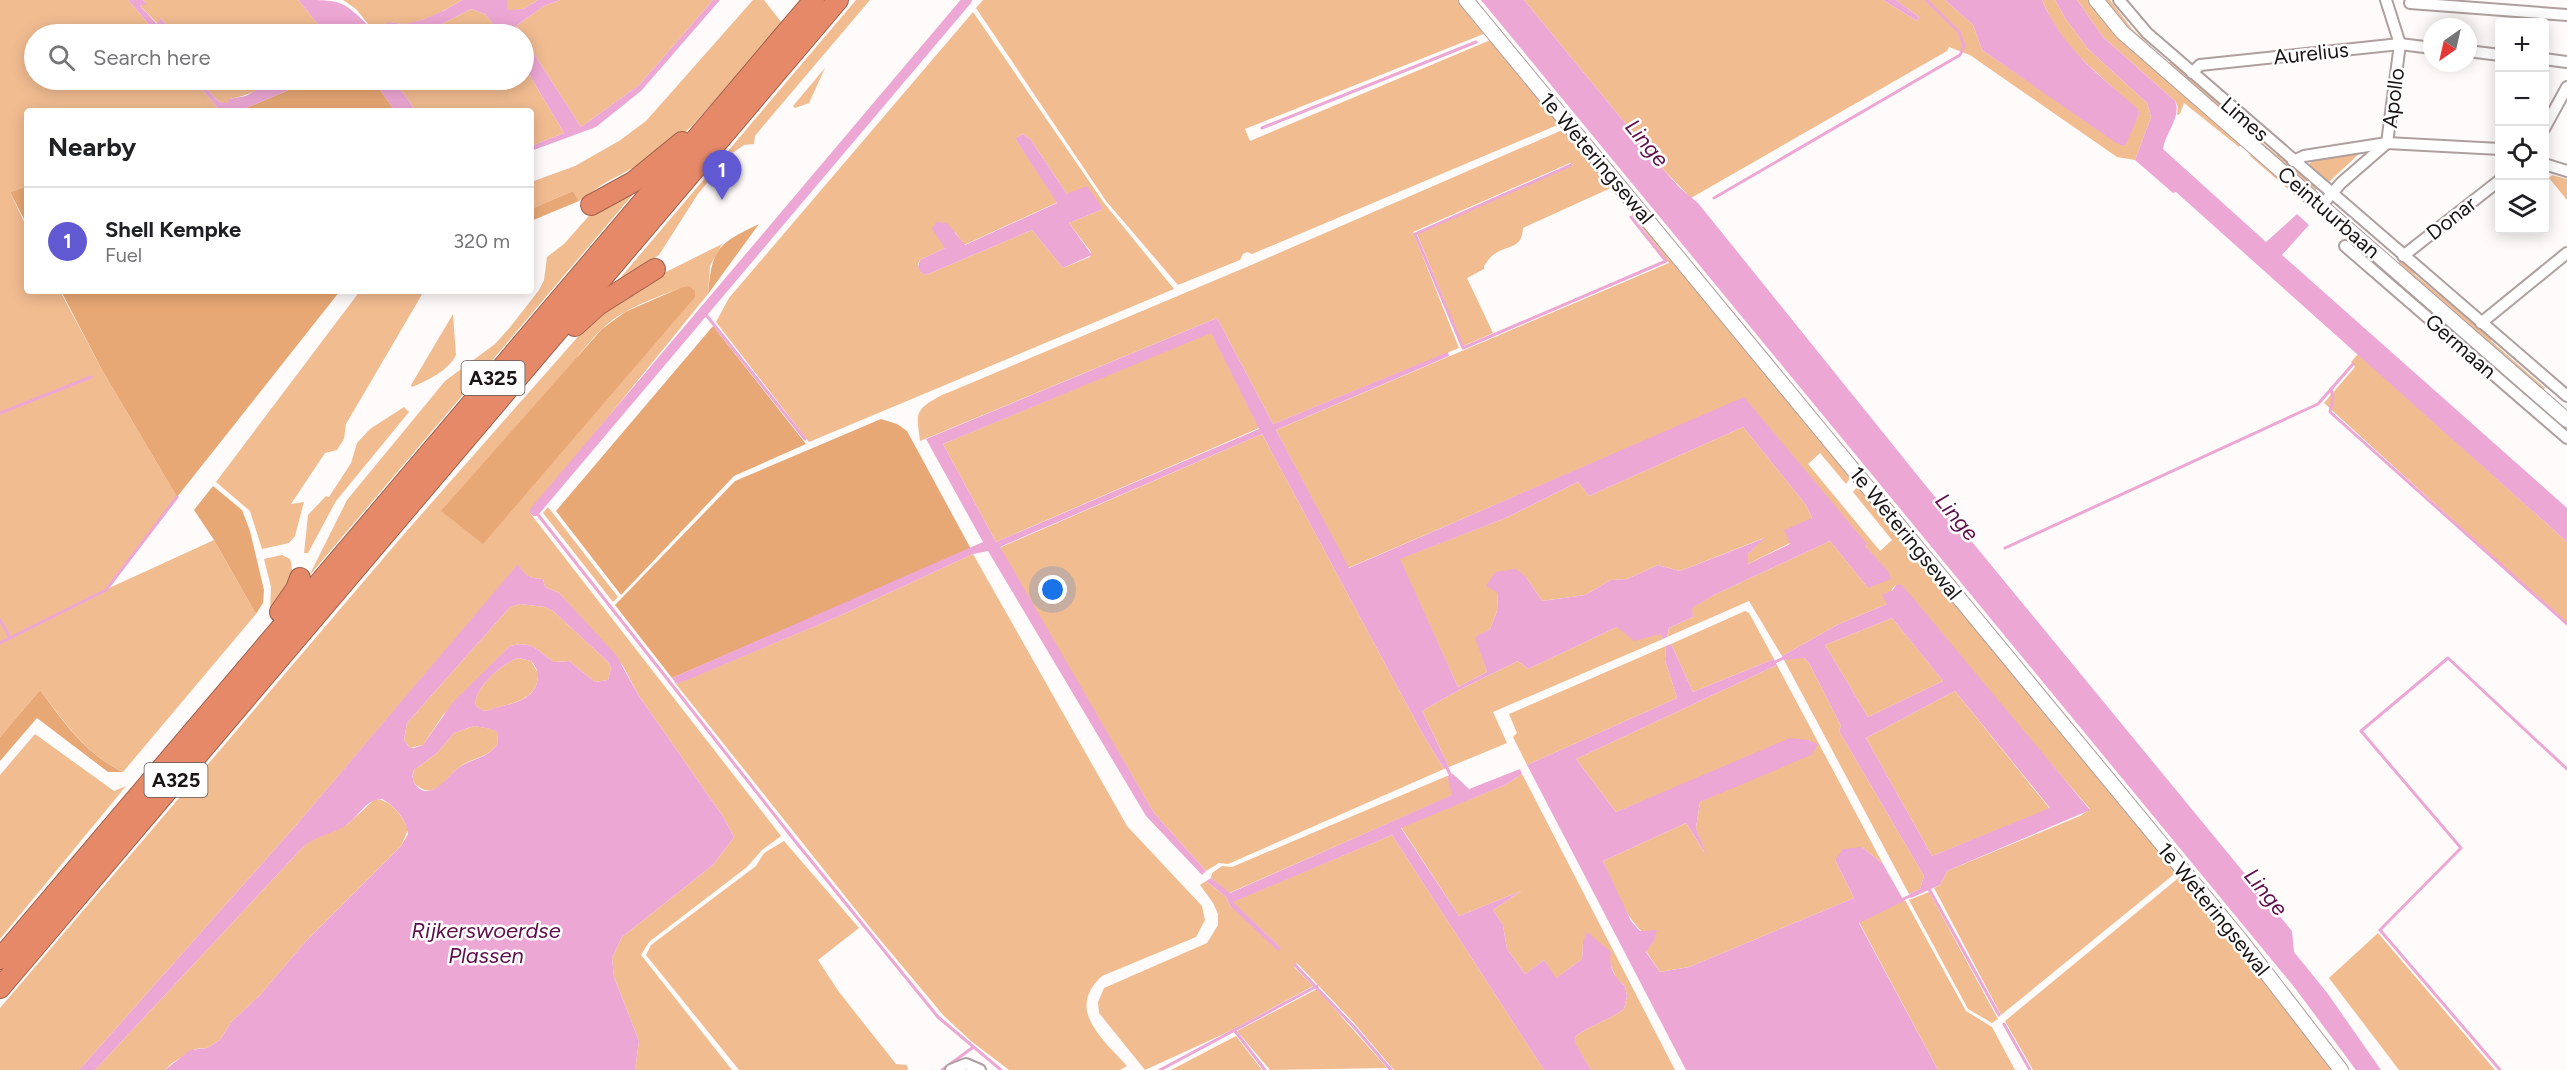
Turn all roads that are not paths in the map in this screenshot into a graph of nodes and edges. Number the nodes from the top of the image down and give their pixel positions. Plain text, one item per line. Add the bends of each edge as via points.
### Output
1 (814, 0) edge
2 (838, 0) edge
3 (1466, 0) edge
4 (2096, 0) edge
5 (2119, 0) edge
6 (2386, 0) edge
7 (2410, 3) dead end
8 (2567, 15) edge
9 (2400, 44) junction
10 (2423, 47) edge
11 (2477, 52) edge
12 (2495, 54) edge
13 (2549, 60) edge
14 (2567, 62) edge
15 (2192, 73) junction
16 (2567, 87) edge
17 (717, 114) junction
18 (2546, 126) edge
19 (2388, 143) junction
20 (2495, 150) edge
21 (2293, 161) junction
22 (2549, 166) edge
23 (2567, 171) edge
24 (2495, 183) edge
25 (2333, 192) junction
26 (591, 206) dead end
27 (2321, 206) junction
28 (2345, 246) dead end
29 (2567, 253) edge
30 (2403, 256) junction
31 (2393, 267) junction
32 (654, 269) dead end
33 (2383, 279) junction
34 (2481, 323) junction
35 (551, 338) junction
36 (2565, 391) edge
37 (2544, 409) junction
38 (2567, 420) edge
39 (2567, 438) edge
40 (300, 578) dead end
41 (269, 642) junction
42 (0, 959) edge
43 (0, 988) edge
44 (951, 1070) edge
45 (980, 1070) edge
46 (2341, 1070) edge

1 - 17 highway, A325
2 - 35 highway, A325
3 - 46 street, 1e Weteringsewal via 2240,939
4 - 27 street, Ceintuurbaan via 2122,32
5 - 15 street, Limes via 2147,33
6 - 9 street, Apollo
7 - 8 street
9 - 10 street, Aurelius
9 - 15 street, Aurelius via 2200,65
9 - 19 street, Apollo
11 - 12 street
13 - 14 street
15 - 21 street, Limes
16 - 18 street
17 - 26 highway via 633,182
17 - 41 highway, A325
19 - 20 street
19 - 21 street
19 - 25 street, Apollo
21 - 25 street, Limes
22 - 23 street
24 - 30 street, Donar
25 - 27 street, Apollo
25 - 30 street, Limes
27 - 31 street, Ceintuurbaan
28 - 33 street, Germaan
29 - 34 street
30 - 34 street, Limes
31 - 33 street
31 - 37 street, Ceintuurbaan
32 - 35 highway
33 - 37 street, Germaan
34 - 36 street, Limes
35 - 43 highway, A325
37 - 38 street, Ceintuurbaan
37 - 39 street, Germaan
40 - 41 highway via 274,621
41 - 42 highway, A325
44 - 45 street via 966,1064

